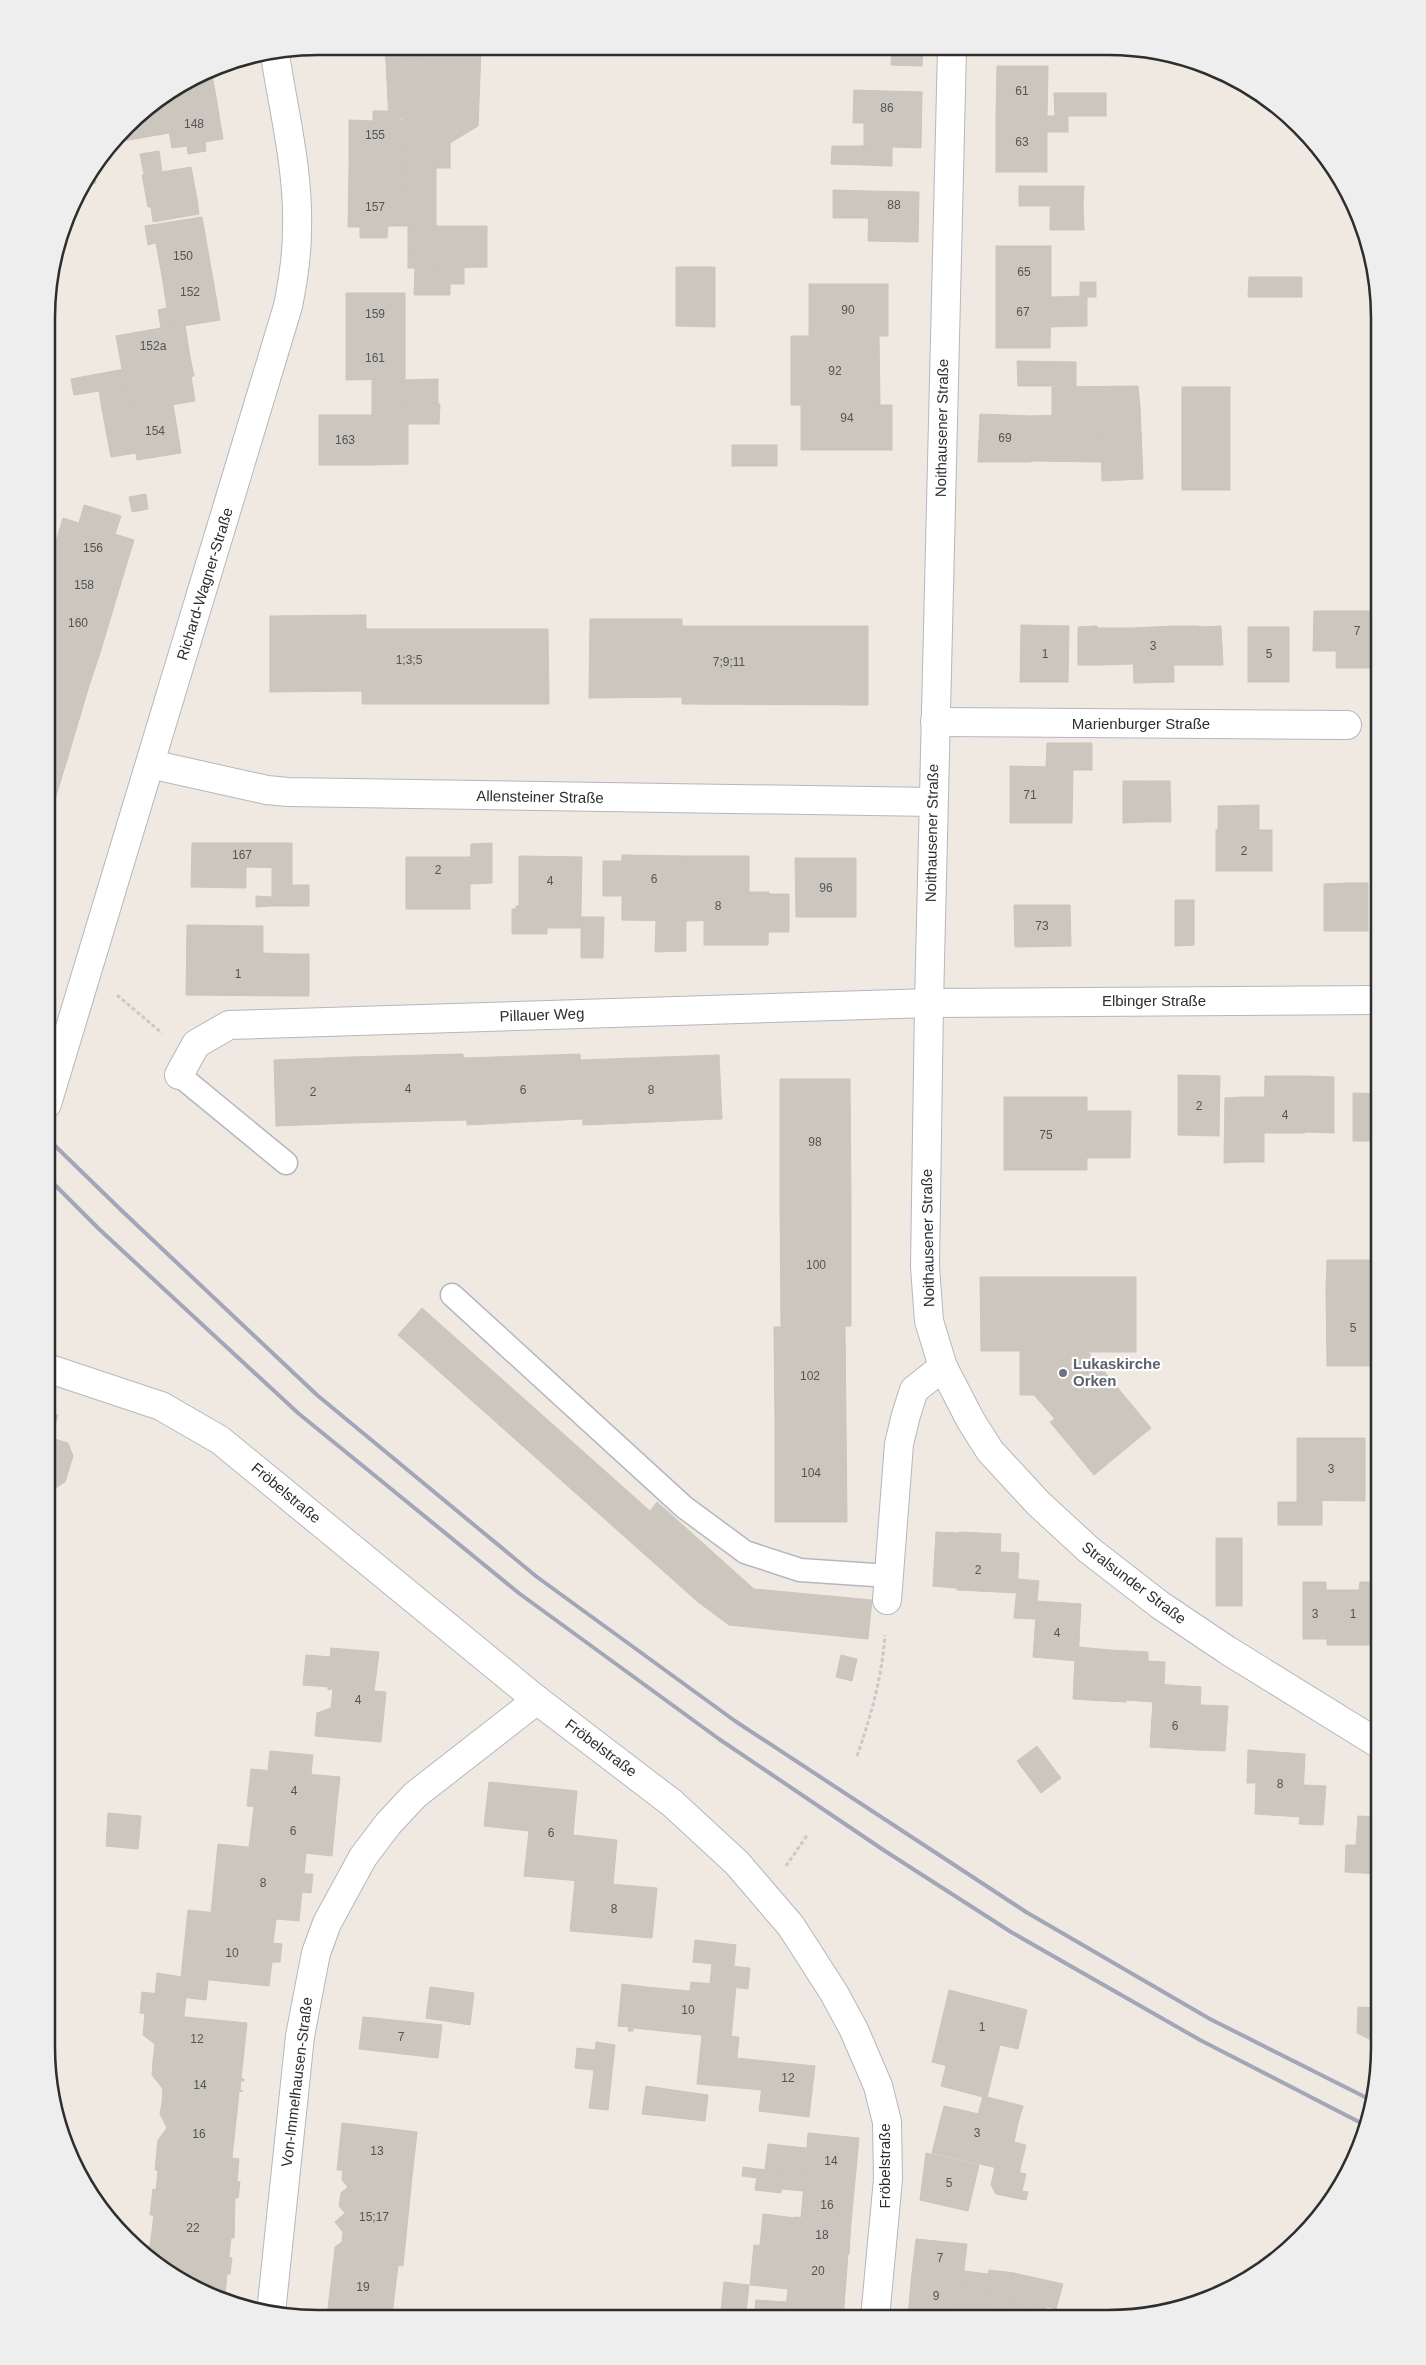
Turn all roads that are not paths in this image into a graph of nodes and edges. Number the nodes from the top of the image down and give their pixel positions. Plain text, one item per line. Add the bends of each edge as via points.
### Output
1 (952, 55) edge
2 (276, 58) edge
3 (935, 722) junction
4 (1347, 725) dead end
5 (150, 764) junction
6 (933, 802) junction
7 (1371, 1000) edge
8 (929, 1003) junction
9 (185, 1064) joint
10 (55, 1081) edge
11 (286, 1163) dead end
12 (452, 1295) dead end
13 (943, 1367) junction
14 (55, 1371) edge
15 (888, 1588) joint
16 (536, 1700) junction
17 (1371, 1739) edge
18 (272, 2306) edge
19 (876, 2310) edge

1 - 3 street, Noithausener Straße
2 - 5 street, Richard-Wagner-Straße via 296,193 296,264 276,350
3 - 4 street, Marienburger Straße
3 - 6 street, Noithausener Straße
5 - 6 street, Allensteiner Straße via 288,792
5 - 10 street, Richard-Wagner-Straße
6 - 8 street, Noithausener Straße
7 - 8 street, Elbinger Straße
8 - 9 street, Pillauer Weg via 229,1025 196,1044
8 - 13 street, Noithausener Straße via 925,1267 930,1321
9 - 11 lane
12 - 15 lane via 684,1507 745,1552 800,1570
13 - 15 street via 914,1390 906,1414 899,1444
13 - 17 street, Stralsunder Straße via 990,1451 1038,1503 1089,1550 1196,1630
14 - 16 street, Fröbelstraße via 161,1406 220,1440
16 - 18 street, Von-Immelhausen-Straße via 415,1795 363,1856 327,1923 316,1952 300,2036
16 - 19 street, Fröbelstraße via 638,1776 708,1835 766,1896 810,1953 834,1992 871,2068 887,2122 888,2179

